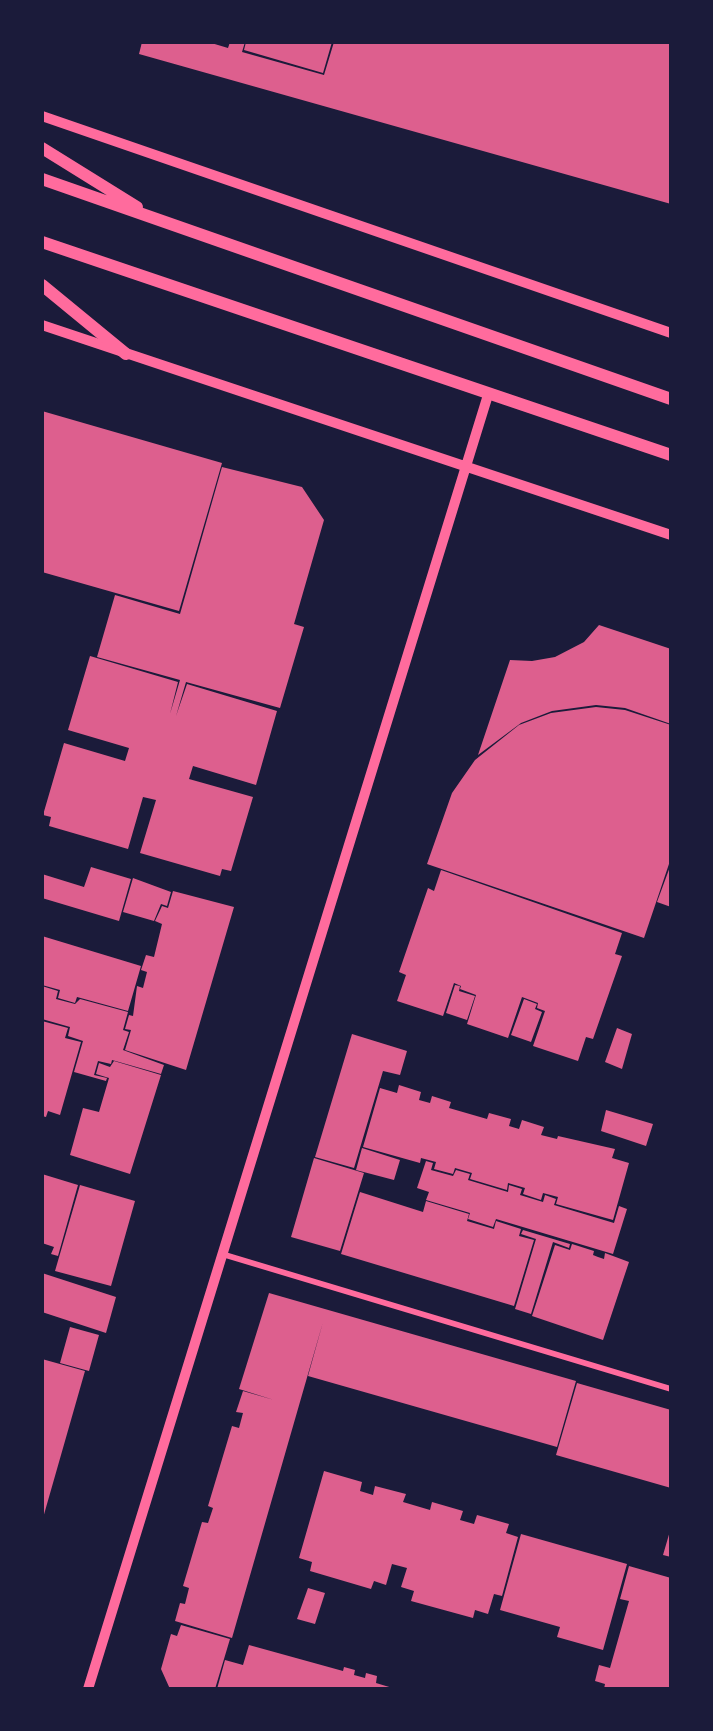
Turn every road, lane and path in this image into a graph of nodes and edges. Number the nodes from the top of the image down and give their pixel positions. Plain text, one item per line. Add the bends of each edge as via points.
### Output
1 (42, 116) edge
2 (42, 148) edge
3 (42, 179) edge
4 (156, 219) junction
5 (42, 242) edge
6 (42, 285) edge
7 (42, 325) edge
8 (671, 333) edge
9 (126, 354) junction
10 (488, 395) junction
11 (671, 399) edge
12 (671, 455) edge
13 (466, 466) junction
14 (671, 535) edge
15 (222, 1254) junction
16 (671, 1389) edge
17 (88, 1689) edge

1 - 8 street
2 - 4 main road
3 - 4 main road
4 - 11 main road
5 - 10 main road
6 - 9 main road
7 - 9 street
9 - 13 street
10 - 12 main road
10 - 13 street
13 - 14 street
13 - 15 street
15 - 16 street
15 - 17 street

